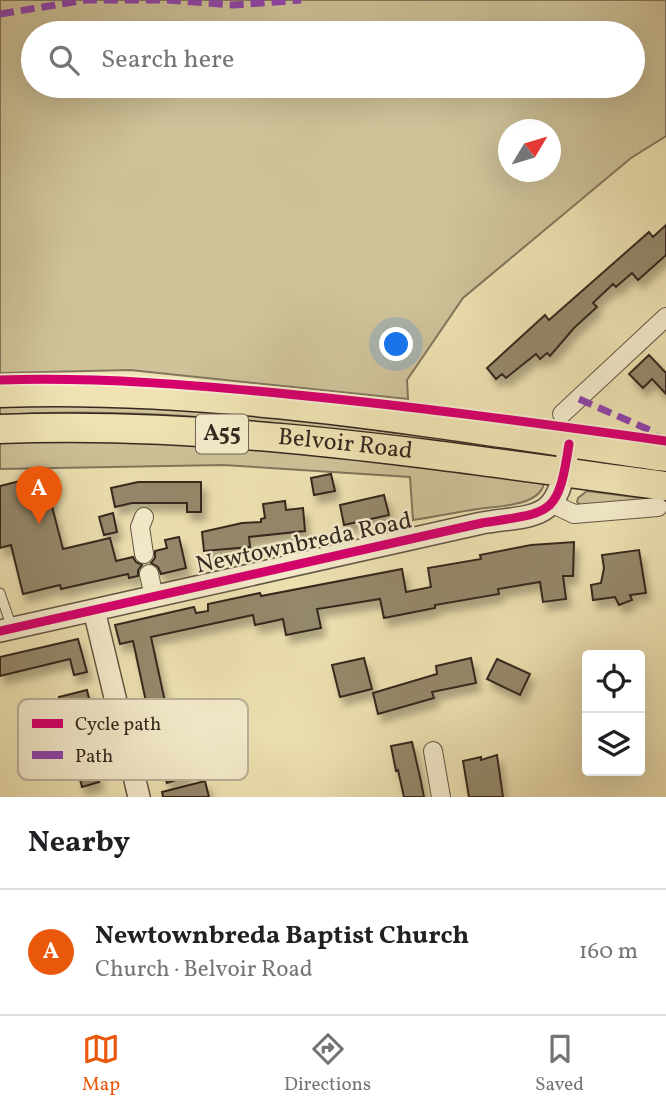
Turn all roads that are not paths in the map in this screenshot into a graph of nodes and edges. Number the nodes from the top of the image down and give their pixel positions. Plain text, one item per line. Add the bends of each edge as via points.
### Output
1 (666, 317) edge
2 (0, 393) edge
3 (562, 414) dead end
4 (0, 429) edge
5 (569, 443) junction
6 (666, 457) edge
7 (564, 473) junction
8 (662, 497) edge
9 (553, 503) junction
10 (144, 517) dead end
11 (144, 554) dead end
12 (149, 574) dead end
13 (0, 593) edge
14 (154, 597) junction
15 (94, 610) junction
16 (6, 629) edge
17 (115, 699) edge
18 (433, 751) dead end
19 (441, 797) edge

1 - 3 street
2 - 5 highway, Belvoir Road / A55 via 194,397
4 - 7 highway, Belvoir Road / A55 via 218,433
5 - 6 highway, A55
5 - 7 street
7 - 8 highway, A55
7 - 9 street
8 - 9 street via 574,514
9 - 14 street, Newtownbreda Road via 522,517
10 - 11 street via 140,527
12 - 14 street
13 - 16 lane
14 - 15 street, Newtownbreda Road
15 - 16 street, Newtownbreda Road
15 - 17 street
18 - 19 street

